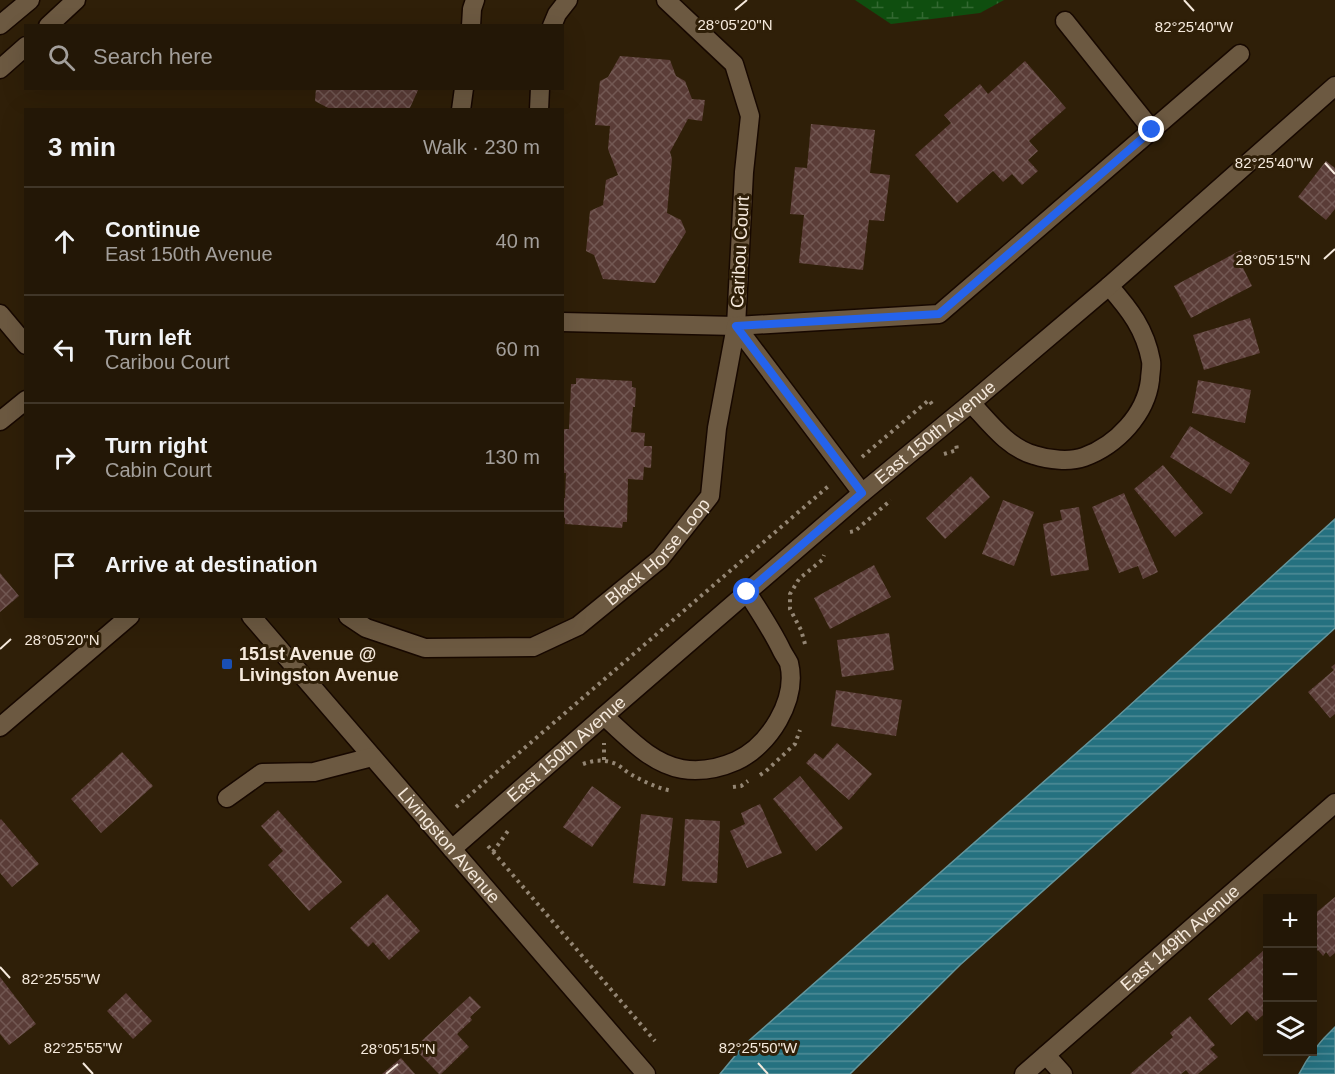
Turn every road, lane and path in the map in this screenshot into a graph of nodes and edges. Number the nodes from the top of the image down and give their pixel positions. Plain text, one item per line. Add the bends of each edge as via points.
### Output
1 (30, 0) edge
2 (76, 0) edge
3 (476, 0) edge
4 (568, 0) edge
5 (666, 0) edge
6 (1065, 21) dead end
7 (0, 24) edge
8 (50, 24) edge
9 (471, 24) edge
10 (553, 24) edge
11 (24, 48) edge
12 (1240, 54) dead end
13 (0, 69) edge
14 (1335, 86) edge
15 (464, 90) edge
16 (540, 90) edge
17 (461, 108) edge
18 (539, 108) edge
19 (1152, 130) junction
20 (1109, 286) junction
21 (0, 314) edge
22 (564, 322) edge
23 (736, 326) junction
24 (24, 343) edge
25 (24, 402) edge
26 (971, 403) junction
27 (0, 421) edge
28 (946, 423) junction
29 (936, 461) dead end
30 (846, 471) junction
31 (862, 493) junction
32 (891, 500) dead end
33 (844, 534) dead end
34 (826, 552) dead end
35 (747, 592) junction
36 (128, 618) edge
37 (253, 618) edge
38 (351, 618) edge
39 (806, 648) dead end
40 (604, 716) junction
41 (802, 725) dead end
42 (0, 727) edge
43 (372, 757) junction
44 (582, 765) dead end
45 (758, 776) dead end
46 (749, 781) dead end
47 (730, 788) dead end
48 (676, 791) dead end
49 (227, 798) dead end
50 (1335, 803) edge
51 (456, 807) dead end
52 (512, 826) dead end
53 (475, 829) junction
54 (452, 849) junction
55 (493, 852) junction
56 (655, 1041) dead end
57 (1046, 1055) junction
58 (646, 1074) edge
59 (1024, 1074) edge
60 (1063, 1074) edge

1 - 7 street
2 - 8 street
3 - 9 street
4 - 10 street
5 - 23 street, Caribou Court via 734,64 750,116
6 - 19 street
11 - 13 street
12 - 19 street
14 - 20 street, East 150th Avenue
15 - 17 street
16 - 18 street
19 - 23 street via 939,314
20 - 26 street, East 150th Avenue
20 - 26 street via 1144,334 1152,364 1148,392 1135,418 1107,446 1082,458 1059,460 1033,455 1014,445
21 - 24 street
22 - 23 street
23 - 30 street, Caribou Court
23 - 38 street, Black Horse Loop via 717,428 710,496 660,559 578,626 533,647 424,648 366,628
25 - 27 street
26 - 28 street, East 150th Avenue
28 - 29 path via 955,434 957,450
28 - 30 path via 929,400
28 - 31 street, East 150th Avenue
30 - 31 street, Caribou Court
30 - 51 path
31 - 35 street, East 150th Avenue
32 - 33 path via 855,531
34 - 39 path via 790,594 790,609
35 - 40 street, East 150th Avenue
35 - 40 street via 788,663 790,684 786,707 755,750 708,770 683,769 660,762 643,751
36 - 42 street
37 - 43 street, Livingston Avenue
40 - 53 street, East 150th Avenue
41 - 45 path via 795,744
43 - 49 street via 314,772 262,773
43 - 54 street, Livingston Avenue
44 - 48 path via 604,760 664,790
46 - 47 path
50 - 57 street, East 149th Avenue
52 - 55 path
53 - 54 street, East 150th Avenue
53 - 55 path
54 - 58 street, Livingston Avenue
55 - 56 path
57 - 59 street, East 149th Avenue
57 - 60 street

